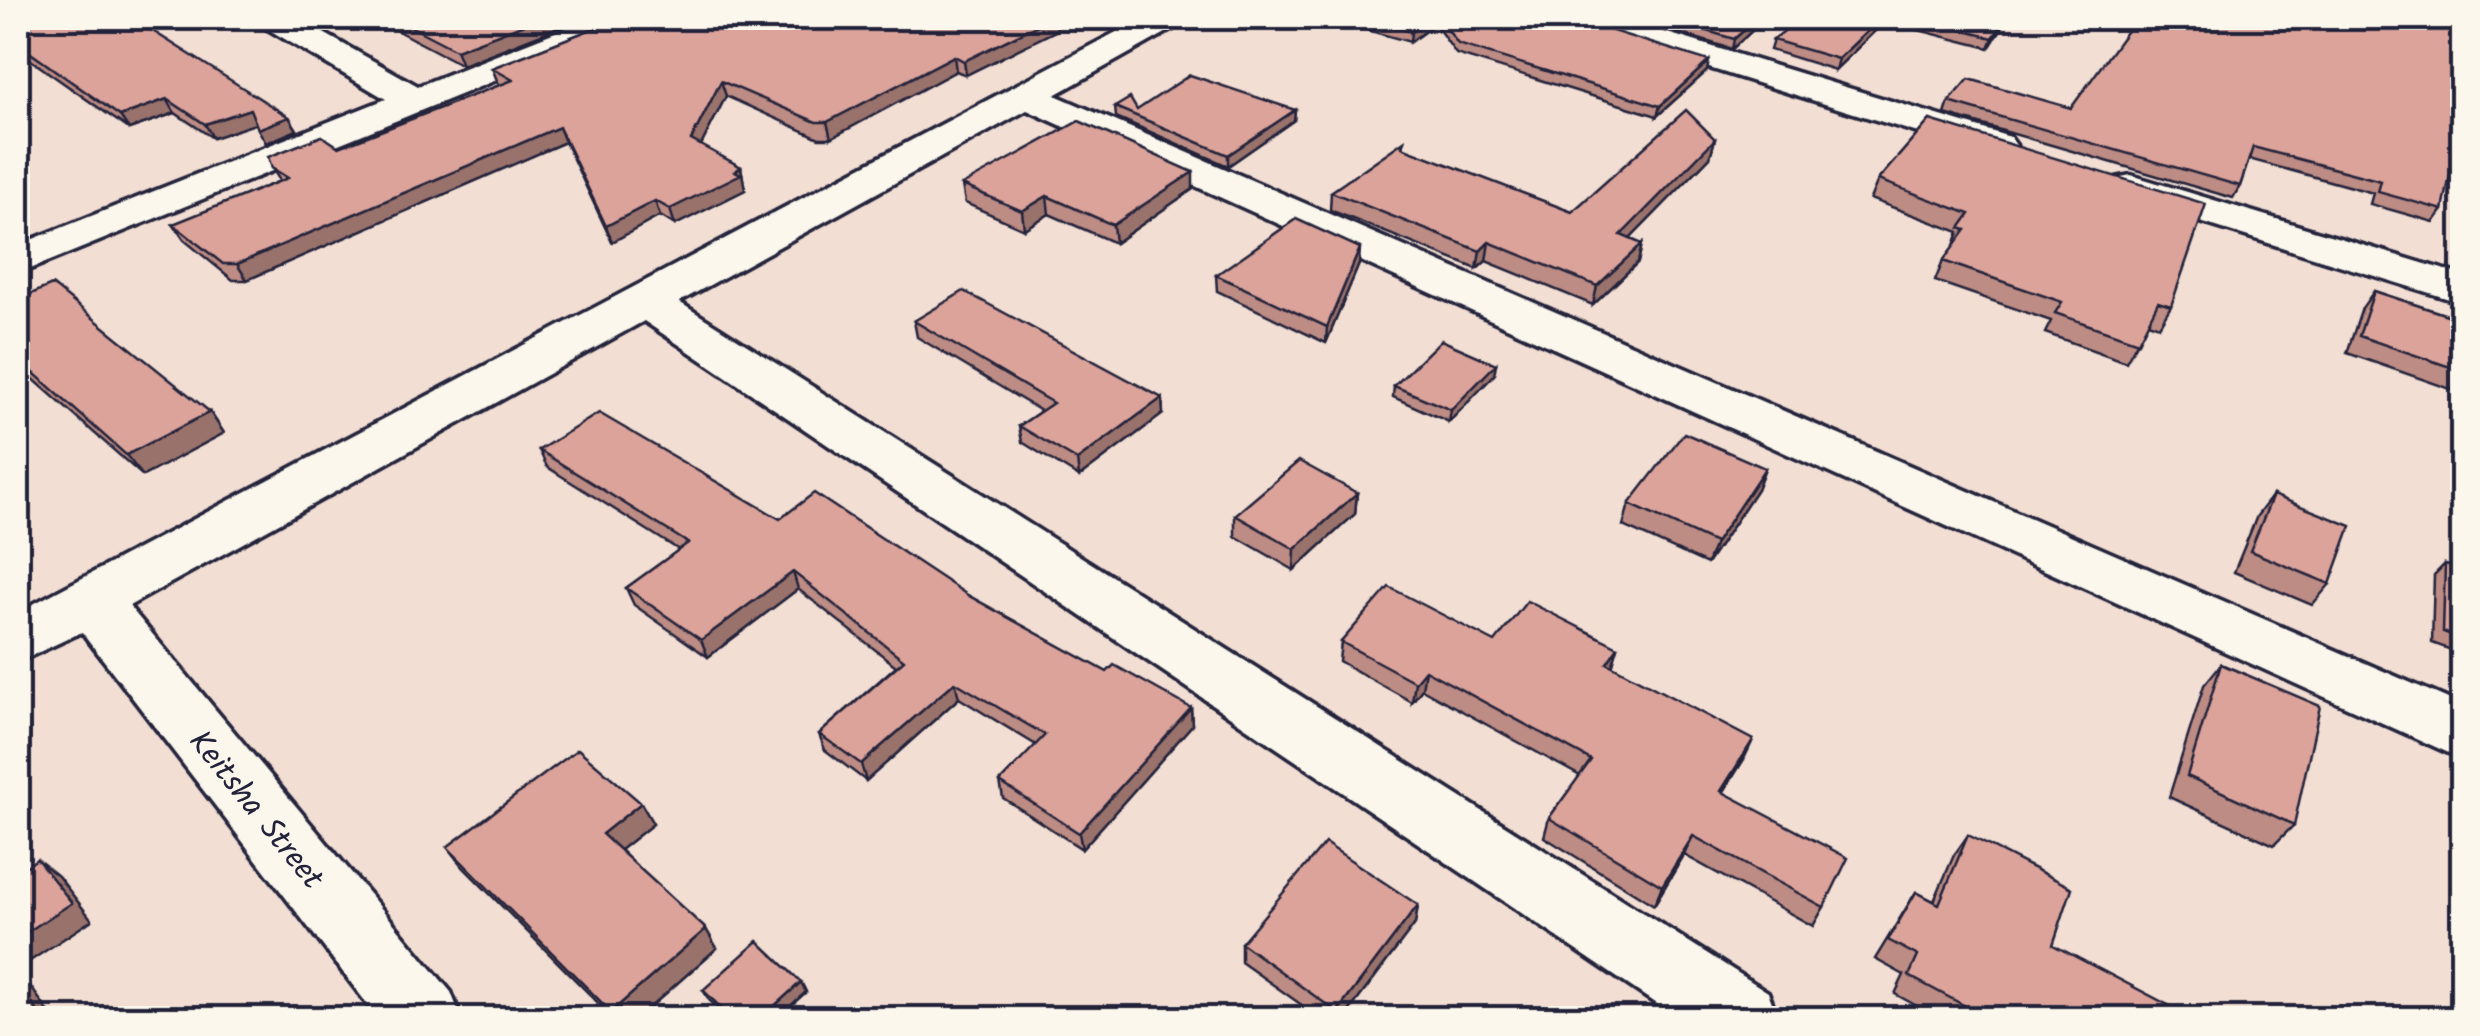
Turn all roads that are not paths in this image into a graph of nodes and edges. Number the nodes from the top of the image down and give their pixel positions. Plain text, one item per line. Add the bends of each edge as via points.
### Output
1 (274, 18) edge
2 (620, 18) edge
3 (1168, 18) edge
4 (1583, 18) edge
5 (2448, 18) edge
6 (2462, 21) edge
7 (1024, 95) junction
8 (415, 100) junction
9 (2032, 156) edge
10 (2088, 174) edge
11 (18, 261) edge
12 (2462, 290) edge
13 (644, 300) junction
14 (90, 600) junction
15 (18, 639) edge
16 (2462, 733) edge
17 (424, 1018) edge
18 (1742, 1018) edge

1 - 8 street
2 - 8 street
3 - 7 street
4 - 9 street
5 - 6 street
7 - 13 street
7 - 16 street
8 - 11 street
10 - 12 street
13 - 14 street
13 - 18 street
14 - 15 street
14 - 17 street, Keitsha Street

